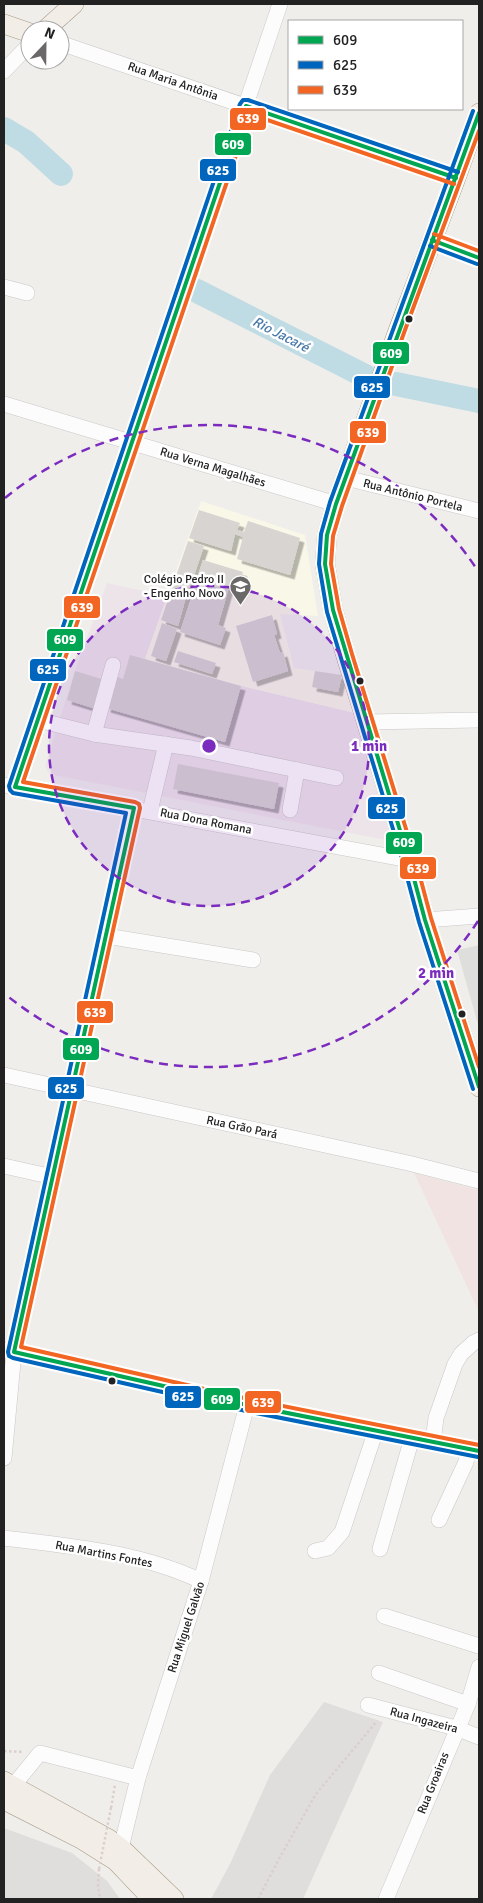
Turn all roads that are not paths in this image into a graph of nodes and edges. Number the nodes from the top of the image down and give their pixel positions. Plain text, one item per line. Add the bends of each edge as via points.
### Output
1 (74, 4) edge
2 (280, 4) edge
3 (56, 20) edge
4 (4, 24) edge
5 (20, 30) edge
6 (70, 46) edge
7 (20, 54) edge
8 (4, 71) edge
9 (246, 106) junction
10 (479, 114) edge
11 (456, 178) junction
12 (432, 240) junction
13 (479, 258) edge
14 (4, 287) edge
15 (27, 293) dead end
16 (4, 404) edge
17 (132, 443) junction
18 (346, 478) junction
19 (336, 504) junction
20 (479, 511) edge
21 (113, 665) dead end
22 (38, 720) junction
23 (479, 720) edge
24 (366, 722) junction
25 (94, 734) junction
26 (166, 744) junction
27 (297, 770) junction
28 (336, 778) dead end
29 (10, 786) edge
30 (134, 808) junction
31 (290, 810) dead end
32 (150, 811) junction
33 (408, 860) junction
34 (479, 916) edge
35 (425, 920) junction
36 (106, 936) junction
37 (253, 960) dead end
38 (4, 1075) edge
39 (479, 1087) edge
40 (72, 1090) junction
41 (4, 1166) edge
42 (53, 1177) junction
43 (479, 1181) edge
44 (479, 1340) edge
45 (9, 1351) edge
46 (247, 1405) junction
47 (376, 1430) junction
48 (412, 1438) junction
49 (433, 1442) junction
50 (474, 1450) edge
51 (4, 1458) edge
52 (439, 1520) dead end
53 (4, 1538) edge
54 (380, 1549) dead end
55 (315, 1551) dead end
56 (201, 1581) junction
57 (384, 1616) dead end
58 (479, 1646) edge
59 (479, 1667) edge
60 (379, 1673) dead end
61 (368, 1704) dead end
62 (468, 1704) junction
63 (456, 1728) junction
64 (479, 1737) edge
65 (138, 1778) junction
66 (7, 1789) edge
67 (121, 1848) junction
68 (152, 1899) edge
69 (174, 1899) edge
70 (386, 1899) edge

1 - 3 main road
2 - 9 street
4 - 5 main road
6 - 9 street, Rua Maria Antônia
7 - 8 street
9 - 11 street, Rua Maria Antônia
9 - 17 street
10 - 11 main road
11 - 12 main road
12 - 13 street
12 - 18 main road
14 - 15 street
16 - 17 street, Rua Verna Magalhães
17 - 19 street, Rua Verna Magalhães
17 - 22 street
18 - 19 main road
18 - 20 street, Rua Antônio Portela
19 - 24 main road via 327,535 325,564 333,610
21 - 25 street
22 - 25 street
22 - 29 street
23 - 24 street
24 - 33 main road
25 - 26 street
26 - 27 street
26 - 32 street
27 - 28 street
27 - 31 street
29 - 30 street, Rua Dona Romana
30 - 32 street, Rua Dona Romana
30 - 36 street
32 - 33 street, Rua Dona Romana
33 - 35 main road
34 - 35 street
35 - 39 main road
36 - 37 street
36 - 40 street
38 - 40 street, Rua Grão Pará
40 - 42 street
40 - 43 street, Rua Grão Pará
41 - 42 street
42 - 45 street
44 - 49 street via 461,1354 455,1364 436,1418
45 - 46 street
45 - 51 street
46 - 47 street
46 - 56 street, Rua Miguel Galvão
47 - 48 street
47 - 55 street via 342,1532 328,1548
48 - 49 street
48 - 54 street
49 - 50 street
50 - 52 street
53 - 56 street, Rua Martins Fontes via 117,1555 164,1566
56 - 65 street, Rua Miguel Galvão
57 - 58 street
59 - 62 street, Rua Groairas
60 - 62 street
61 - 63 street, Rua Ingazeira
62 - 63 street, Rua Groairas
63 - 64 street, Rua Ingazeira
63 - 70 street, Rua Groairas
65 - 66 street via 40,1753
65 - 67 street, Rua Miguel Galvão
66 - 67 main road via 102,1835
66 - 68 main road via 116,1860
67 - 69 main road

